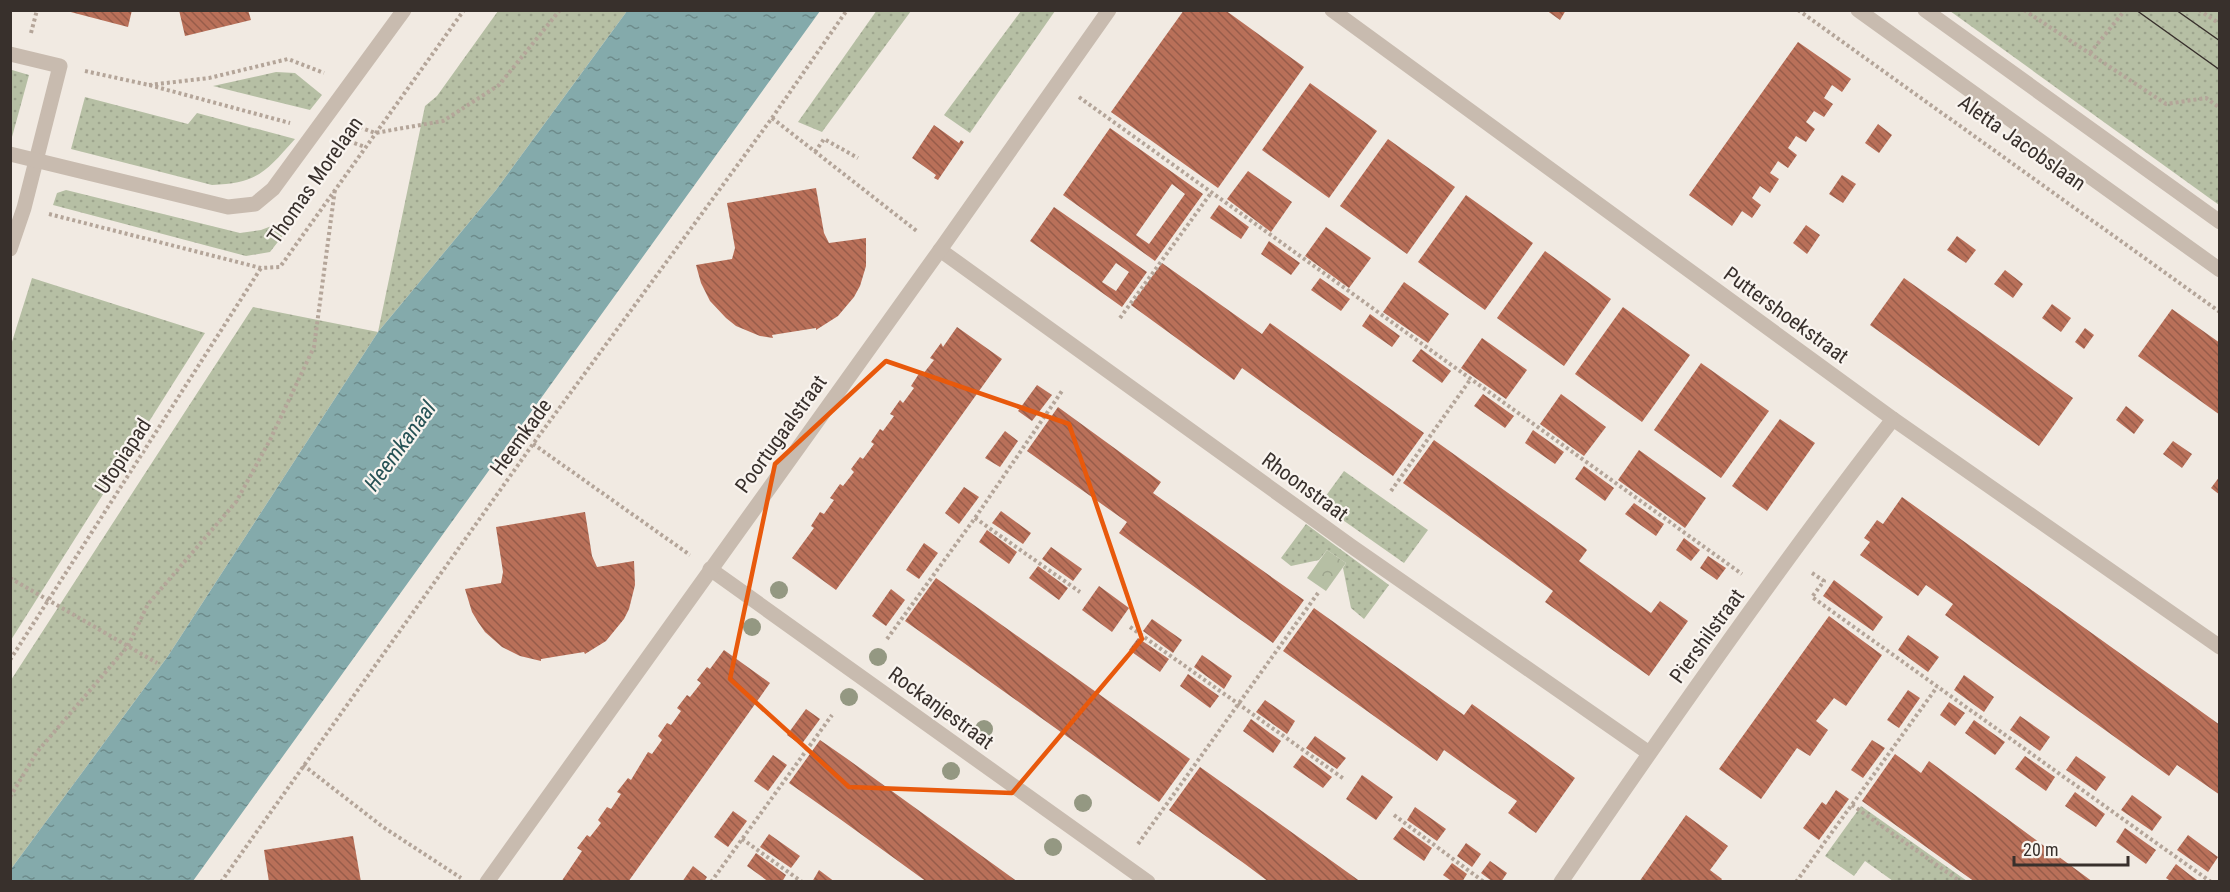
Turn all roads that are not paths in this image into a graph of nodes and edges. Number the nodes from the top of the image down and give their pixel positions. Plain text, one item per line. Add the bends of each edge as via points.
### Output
1 (404, 10) edge
2 (1109, 10) edge
3 (1332, 10) edge
4 (1858, 10) edge
5 (1925, 10) edge
6 (10, 54) edge
7 (10, 154) edge
8 (36, 160) junction
9 (2220, 222) edge
10 (10, 249) edge
11 (940, 250) junction
12 (2220, 270) edge
13 (1893, 419) junction
14 (710, 569) junction
15 (2220, 647) edge
16 (1649, 753) junction
17 (488, 882) edge
18 (1148, 882) edge
19 (1561, 882) edge

1 - 8 street, Thomas Morelaan via 273,189 255,204 228,207
2 - 11 street, Poortugaalstraat
3 - 13 street, Puttershoekstraat
4 - 12 street, Aletta Jacobslaan
5 - 9 street
6 - 8 street via 60,66
7 - 8 street, Thomas Morelaan
8 - 10 street
11 - 14 street, Poortugaalstraat
11 - 16 street, Rhoonstraat via 1351,546
13 - 15 street, Puttershoekstraat
13 - 16 street, Piershilstraat
14 - 17 street, Poortugaalstraat
14 - 18 street, Rockanjestraat
16 - 19 street, Piershilstraat

